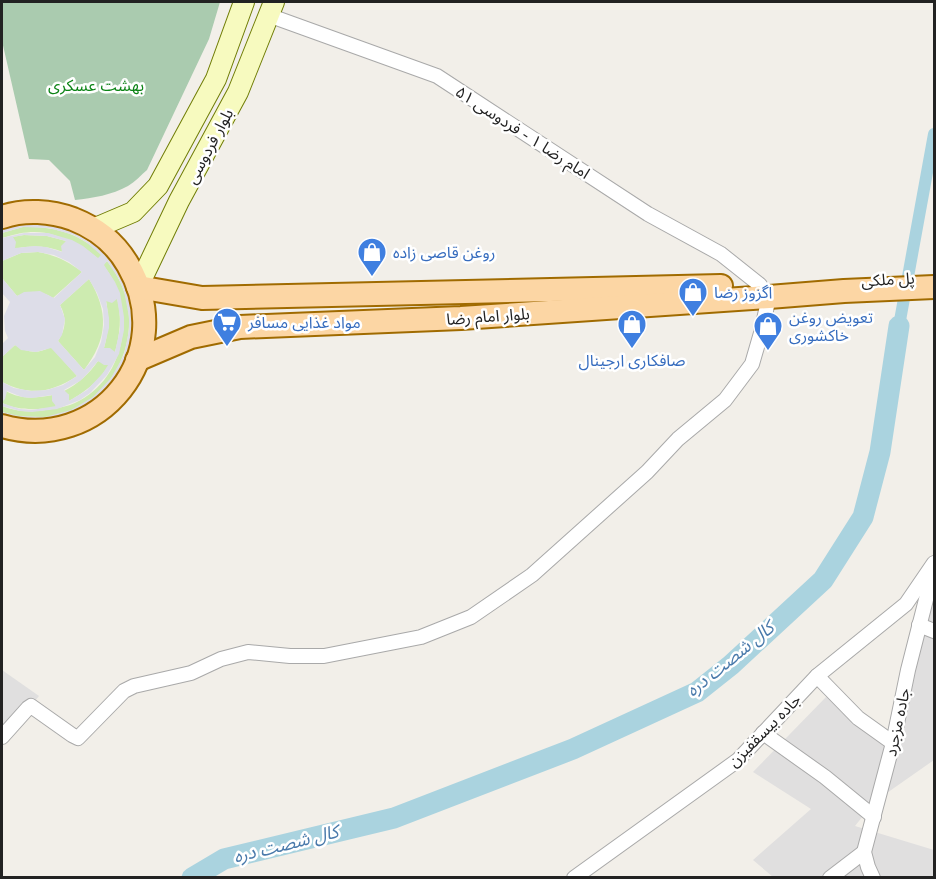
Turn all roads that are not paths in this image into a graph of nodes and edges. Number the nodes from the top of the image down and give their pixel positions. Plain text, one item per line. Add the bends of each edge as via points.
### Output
1 (244, 2) edge
2 (271, 8) edge
3 (2, 217) edge
4 (93, 229) junction
5 (934, 277) edge
6 (842, 286) junction
7 (138, 287) junction
8 (934, 287) edge
9 (764, 291) junction
10 (460, 293) junction
11 (461, 318) junction
12 (137, 360) junction
13 (2, 426) edge
14 (934, 564) edge
15 (919, 625) junction
16 (934, 631) edge
17 (817, 676) junction
18 (763, 733) junction
19 (2, 737) edge
20 (893, 743) junction
21 (874, 818) junction
22 (864, 852) junction
23 (574, 878) edge
24 (830, 878) edge
25 (873, 878) edge

1 - 4 main road, بلوار فردوسی via 216,79 158,186 133,212
2 - 7 main road, بلوار فردوسی via 238,92
2 - 9 street, امام رضا ۱ - فردوسی ۵۱ via 437,76 648,214 721,254
3 - 4 main road via 51,213
4 - 7 main road via 120,254
5 - 6 main road, پل ملکی
6 - 8 main road, پل ملکی
6 - 9 main road, بلوار امام رضا
7 - 10 main road, بلوار امام رضا via 202,298
7 - 12 main road via 144,331
9 - 10 main road, بلوار امام رضا
9 - 11 main road, بلوار امام رضا
9 - 19 street via 761,333 752,364 725,400 532,575 471,617 421,637 324,656 248,652 221,659 191,673 124,691 78,738 32,706
10 - 11 main road
11 - 12 main road, بلوار امام رضا via 240,327 191,337
12 - 13 main road via 114,398 77,423 48,431
14 - 15 street, جاده مزجرد
14 - 17 street, جاده بیسقفیزن via 906,604
15 - 16 street
15 - 20 street, جاده مزجرد
17 - 18 street, جاده بیسقفیزن
17 - 20 street via 858,718
18 - 21 street
18 - 23 street, جاده بیسقفیزن via 738,760
20 - 21 street, جاده مزجرد
21 - 22 street, جاده مزجرد
22 - 24 street
22 - 25 street

